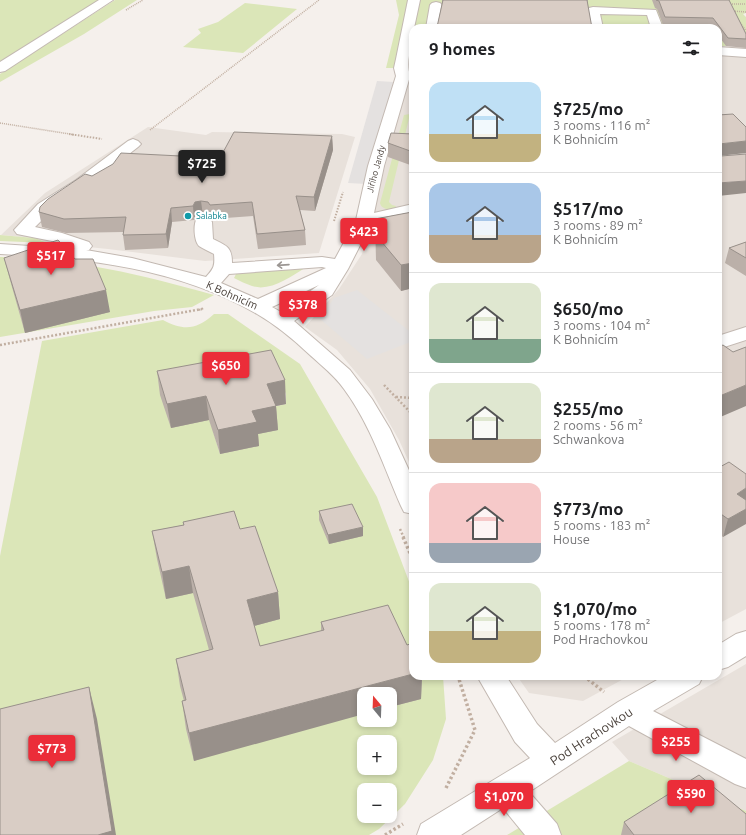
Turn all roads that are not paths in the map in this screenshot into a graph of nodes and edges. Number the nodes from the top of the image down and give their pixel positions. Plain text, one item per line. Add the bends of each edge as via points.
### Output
1 (106, 0) edge
2 (414, 0) edge
3 (436, 5) dead end
4 (412, 24) edge
5 (433, 24) edge
6 (595, 24) edge
7 (656, 24) edge
8 (409, 42) edge
9 (722, 51) edge
10 (742, 53) edge
11 (0, 68) edge
12 (408, 75) edge
13 (132, 144) road end
14 (409, 211) edge
15 (364, 220) junction
16 (203, 222) dead end
17 (0, 249) edge
18 (94, 257) junction
19 (334, 265) junction
20 (223, 269) junction
21 (207, 283) junction
22 (258, 306) junction
23 (281, 321) junction
24 (746, 333) edge
25 (722, 342) edge
26 (409, 497) edge
27 (746, 642) edge
28 (722, 657) edge
29 (493, 680) edge
30 (682, 680) edge
31 (628, 710) junction
32 (552, 762) junction
33 (746, 774) edge
34 (507, 790) junction
35 (433, 835) edge
36 (545, 835) edge

1 - 11 street
2 - 4 street, Jiřího Jandy
3 - 5 street
6 - 7 street via 593,10 652,12
8 - 12 street, Jiřího Jandy via 402,65
9 - 10 street
12 - 15 street, Jiřího Jandy via 376,166
13 - 18 street via 82,183 44,208 23,230 83,246
14 - 15 street
15 - 19 street, Jiřího Jandy
16 - 20 street via 205,242 222,251
17 - 18 street, K Bohnicím via 36,250
18 - 21 street, K Bohnicím
19 -> 20 street
19 - 22 street
19 - 23 street, Jiřího Jandy via 330,294
20 - 21 street via 219,276
21 - 22 street, K Bohnicím
22 - 23 street, K Bohnicím
23 - 26 street, K Bohnicím via 334,365 352,386 381,433
24 - 25 street
27 - 28 street
29 - 32 street via 526,733
30 - 31 street, Pod Hrachovkou
31 - 32 street, Pod Hrachovkou
31 - 33 street via 656,728
32 - 34 street, Pod Hrachovkou
34 - 35 street, Pod Hrachovkou
34 - 36 street

